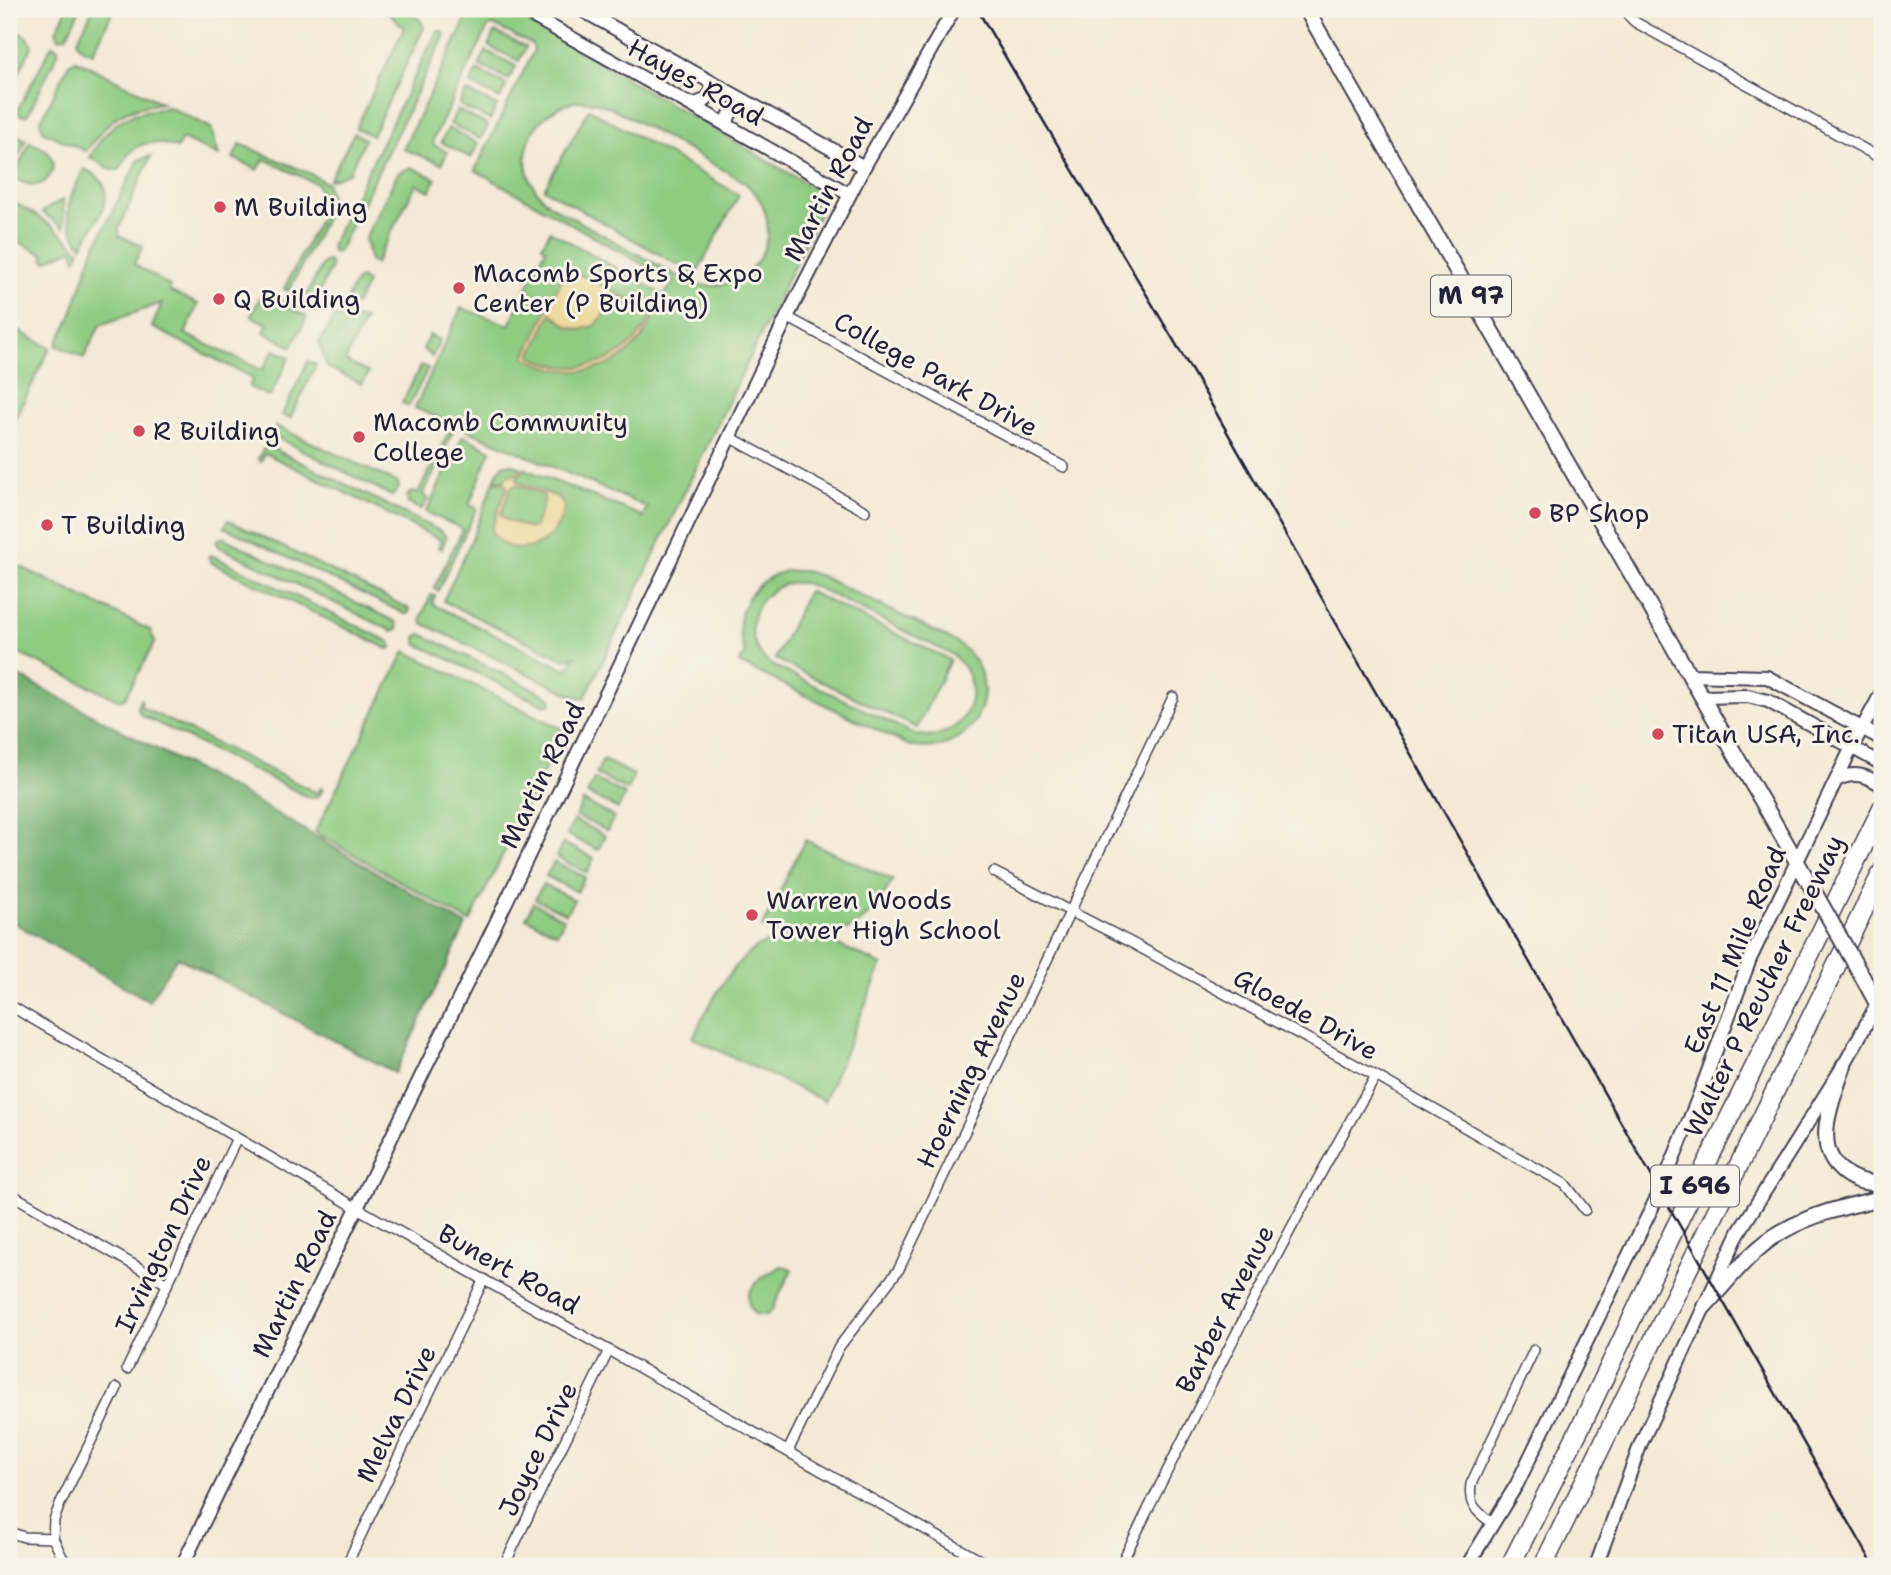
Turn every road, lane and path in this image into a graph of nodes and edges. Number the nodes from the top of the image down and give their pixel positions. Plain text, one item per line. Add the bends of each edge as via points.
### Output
1 (520, 9) edge
2 (580, 9) edge
3 (954, 9) edge
4 (1306, 9) edge
5 (1629, 11) edge
6 (710, 82) junction
7 (682, 100) junction
8 (747, 102) junction
9 (727, 126) junction
10 (1882, 159) edge
11 (864, 167) junction
12 (849, 194) junction
13 (788, 317) junction
14 (730, 437) junction
15 (1064, 467) dead end
16 (865, 511) dead end
17 (1689, 676) junction
18 (1882, 692) edge
19 (1173, 697) dead end
20 (1702, 697) junction
21 (1862, 728) junction
22 (1881, 738) edge
23 (1852, 747) junction
24 (1882, 764) edge
25 (1836, 780) junction
26 (1882, 785) edge
27 (1882, 808) edge
28 (1797, 861) junction
29 (994, 872) dead end
30 (1882, 872) edge
31 (1071, 909) junction
32 (1881, 1004) edge
33 (9, 1005) edge
34 (1844, 1065) junction
35 (1376, 1076) junction
36 (237, 1138) junction
37 (1882, 1183) edge
38 (9, 1193) edge
39 (1882, 1198) edge
40 (356, 1208) junction
41 (1585, 1210) dead end
42 (484, 1279) junction
43 (167, 1284) junction
44 (1704, 1307) junction
45 (609, 1350) junction
46 (1534, 1350) dead end
47 (127, 1368) dead end
48 (117, 1388) dead end
49 (788, 1451) junction
50 (1493, 1524) junction
51 (9, 1532) edge
52 (52, 1538) junction
53 (70, 1566) edge
54 (183, 1566) edge
55 (346, 1566) edge
56 (504, 1566) edge
57 (990, 1566) edge
58 (1120, 1566) edge
59 (1467, 1566) edge
60 (1510, 1566) edge
61 (1543, 1566) edge
62 (1596, 1566) edge

1 - 7 street, Hayes Road
2 - 6 street, Hayes Road
3 - 11 street, Martin Road
4 - 17 main road, M 97
5 - 10 street via 1635,22
6 - 7 street via 712,91 706,100 695,104
6 - 8 street, Hayes Road
7 - 9 street, Hayes Road
8 - 9 street via 732,110
8 - 11 street, Hayes Road
9 - 12 street, Hayes Road
11 - 12 street, Martin Road
12 - 13 street, Martin Road
13 - 14 street, Martin Road
13 - 15 street, College Park Drive
14 - 16 street
14 - 40 street, Martin Road
17 - 20 main road, M 97
17 - 21 street via 1767,677
18 - 21 street, East 11 Mile Road
19 - 31 street, Hoerning Avenue
20 - 23 street via 1748,696 1768,701
20 - 28 main road, M 97
21 - 22 street
21 - 23 street, East 11 Mile Road
23 - 24 street
23 - 25 street, East 11 Mile Road
25 - 26 street via 1861,774
25 - 28 street, East 11 Mile Road
27 - 60 highway, Walter P Reuther Freeway / I 696
28 - 32 main road, M 97, bridge
28 - 50 street, East 11 Mile Road via 1741,979 1662,1187
29 - 31 street, Gloede Drive
30 - 61 highway, I 696
31 - 35 street, Gloede Drive
31 - 49 street, Hoerning Avenue via 899,1269 839,1346
32 - 34 street
33 - 36 street, Bunert Road
34 - 37 main road via 1827,1122 1830,1157 1860,1182
34 - 44 street via 1752,1209
35 - 41 street, Gloede Drive via 1565,1184
35 - 58 street, Barber Avenue via 1267,1270
36 - 40 street, Bunert Road
36 - 43 street, Irvington Drive
38 - 43 street
39 - 44 main road via 1825,1212 1781,1231
40 - 42 street, Bunert Road
40 - 54 street, Martin Road
42 - 45 street, Bunert Road
42 - 55 street, Melva Drive
43 - 47 street, Irvington Drive
44 - 62 street via 1641,1443
45 - 49 street, Bunert Road
45 - 56 street, Joyce Drive
46 - 50 street via 1471,1484 1472,1504
48 - 52 street via 60,1504
49 - 57 street, Bunert Road
50 - 59 street, East 11 Mile Road
51 - 52 street
52 - 53 street

